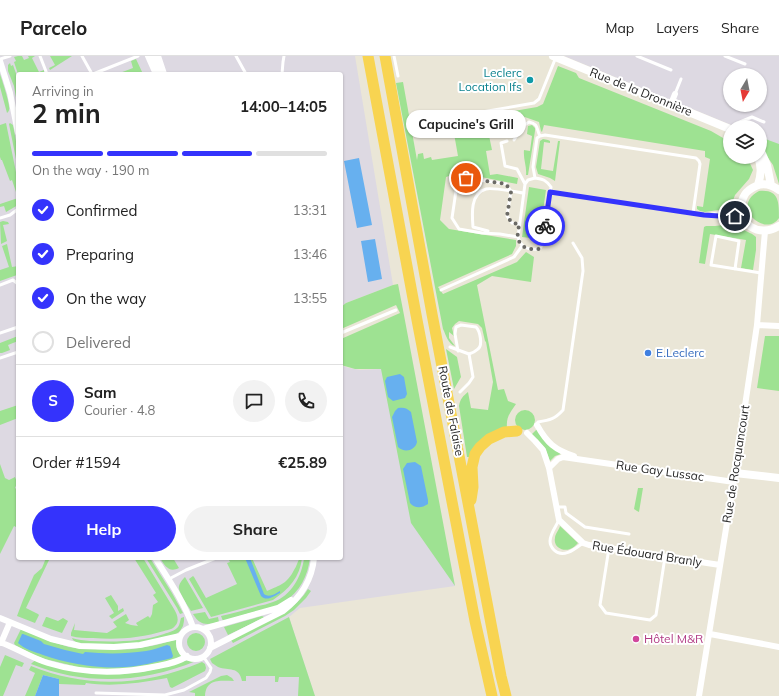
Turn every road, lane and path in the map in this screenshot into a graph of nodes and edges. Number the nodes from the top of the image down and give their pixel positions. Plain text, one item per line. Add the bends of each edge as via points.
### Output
1 (10, 56) edge
2 (40, 56) edge
3 (82, 56) edge
4 (138, 56) edge
5 (148, 56) edge
6 (157, 56) edge
7 (236, 56) edge
8 (284, 56) edge
9 (363, 56) edge
10 (368, 56) edge
11 (385, 56) edge
12 (394, 56) edge
13 (637, 56) edge
14 (725, 56) edge
15 (554, 57) edge
16 (0, 60) edge
17 (746, 64) dead end
18 (671, 70) dead end
19 (46, 72) edge
20 (91, 72) edge
21 (97, 72) edge
22 (156, 72) edge
23 (162, 72) edge
24 (245, 72) edge
25 (282, 72) edge
26 (371, 72) junction
27 (398, 76) dead end
28 (681, 79) dead end
29 (675, 94) joint
30 (671, 104) junction
31 (482, 112) dead end
32 (745, 120) edge
33 (759, 120) edge
34 (16, 123) edge
35 (723, 125) edge
36 (540, 136) junction
37 (514, 140) dead end
38 (507, 141) dead end
39 (761, 164) edge
40 (767, 164) edge
41 (534, 178) junction
42 (525, 184) junction
43 (758, 185) junction
44 (771, 185) junction
45 (779, 190) edge
46 (511, 192) junction
47 (550, 192) junction
48 (524, 193) junction
49 (742, 204) junction
50 (16, 210) edge
51 (692, 214) junction
52 (704, 215) junction
53 (0, 218) edge
54 (744, 219) junction
55 (519, 224) junction
56 (779, 226) edge
57 (765, 231) junction
58 (500, 234) junction
59 (518, 237) junction
60 (573, 243) dead end
61 (522, 246) junction
62 (735, 269) junction
63 (761, 273) junction
64 (16, 282) edge
65 (0, 285) edge
66 (441, 290) dead end
67 (396, 310) dead end
68 (757, 325) junction
69 (779, 326) edge
70 (16, 328) edge
71 (0, 332) edge
72 (343, 333) edge
73 (450, 346) dead end
74 (458, 350) junction
75 (16, 353) edge
76 (469, 354) junction
77 (0, 358) edge
78 (460, 392) dead end
79 (538, 424) joint
80 (522, 432) joint
81 (586, 460) junction
82 (549, 468) junction
83 (735, 473) junction
84 (779, 478) edge
85 (734, 482) junction
86 (556, 507) junction
87 (469, 508) junction
88 (559, 520) junction
89 (629, 534) dead end
90 (583, 543) junction
91 (609, 548) junction
92 (665, 557) junction
93 (156, 560) edge
94 (211, 560) edge
95 (314, 560) edge
96 (720, 565) junction
97 (169, 580) junction
98 (302, 592) junction
99 (0, 618) edge
100 (475, 621) junction
101 (10, 622) junction
102 (193, 627) junction
103 (203, 629) junction
104 (710, 634) junction
105 (180, 636) junction
106 (1, 642) edge
107 (779, 647) edge
108 (210, 648) junction
109 (187, 656) junction
110 (203, 656) junction
111 (96, 693) dead end
112 (484, 696) edge
113 (492, 696) edge
114 (506, 696) edge
115 (699, 696) edge

1 - 16 lane
2 - 19 lane
3 - 20 lane
4 - 21 lane
5 - 22 street
6 - 23 street
7 - 24 lane
8 - 25 lane
9 - 26 highway
10 - 26 highway, Route de Falaise
11 - 87 highway, Route de Falaise
12 - 27 lane
13 - 18 lane
14 - 17 lane
15 - 30 street, Rue de la Dronnière
15 - 31 lane via 539,99
16 - 34 street
26 - 100 highway, Route de Falaise
28 - 29 lane
29 - 30 street
30 - 35 street, Rue de la Dronnière
32 - 33 lane via 752,117
36 - 37 lane via 534,123 529,122 523,126
36 - 41 lane via 537,138
36 - 51 lane via 696,158 700,164
38 - 42 lane via 501,142 505,166 517,169
39 - 43 street
40 - 44 street
41 - 42 lane
41 - 47 lane via 548,182
42 - 48 lane
43 - 44 street
43 - 49 street via 748,191
44 - 45 street
46 - 48 lane
46 - 55 lane via 507,216 512,223
46 - 58 lane via 487,188 474,200 473,227
46 - 58 lane via 506,184 466,178 457,184 452,218 459,229
47 - 51 lane
47 - 61 lane via 541,246 533,250
48 - 55 lane
49 - 52 lane via 731,210
49 - 54 street
50 - 53 lane
51 - 52 lane
52 - 54 lane via 735,216
54 - 57 street via 748,225
55 - 59 lane
56 - 57 street
57 - 63 street, Rue de Rocquancourt
58 - 59 lane
59 - 61 lane
60 - 79 lane via 582,258 583,271 563,410
61 - 66 lane via 514,257
62 - 62 lane via 739,241 716,236 711,265
62 - 63 lane
63 - 68 street, Rue de Rocquancourt
64 - 65 lane via 13,280
67 - 72 lane
68 - 69 street
68 - 83 street, Rue de Rocquancourt
70 - 71 lane
73 - 74 lane
74 - 76 lane
74 - 76 lane via 456,327 476,327 479,329 481,344
75 - 77 lane
76 - 78 lane via 473,377
79 - 81 street, Rue Gay Lussac via 543,436 551,445 566,454
80 - 82 street via 543,450
80 - 87 highway via 504,432 490,439 475,454
81 - 82 street, Rue Gay Lussac via 563,457
81 - 85 street, Rue Gay Lussac
82 - 86 street
83 - 84 street
83 - 85 street, Rue de Rocquancourt
85 - 96 street, Rue de Rocquancourt
86 - 88 street
86 - 89 lane via 565,507 566,513 585,527
87 - 114 highway, Route de Falaise
88 - 90 street, Rue Édouard Branly
88 - 90 lane via 550,541 558,553 571,552
90 - 91 street, Rue Édouard Branly
91 - 92 street, Rue Édouard Branly
91 - 92 lane via 600,605 606,613 650,620 656,615
92 - 96 street, Rue Édouard Branly
93 - 97 street
94 - 97 lane
95 - 98 street via 308,582
96 - 104 street, Rue de Rocquancourt
97 - 102 street
98 - 103 street via 278,608
98 - 108 street via 283,611
99 - 101 street
100 - 112 highway via 472,632
100 - 113 highway, Route de Falaise
101 - 105 street via 51,639 87,646 140,646
101 - 106 street
102 - 103 street
102 - 105 street via 188,628
103 - 108 street via 210,638
104 - 107 street
104 - 115 street, Rue de Rocquancourt
105 - 109 street via 181,650
106 - 109 street via 46,662 92,671 140,670
108 - 110 street
109 - 110 street
110 - 111 lane via 211,668 210,672 206,678 184,690 165,695

